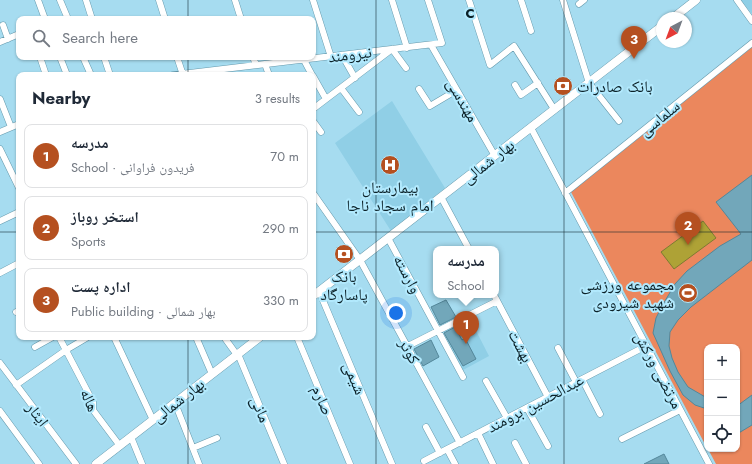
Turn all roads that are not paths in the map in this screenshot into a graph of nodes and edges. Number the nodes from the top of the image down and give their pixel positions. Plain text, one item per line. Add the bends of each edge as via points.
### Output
1 (38, 0) edge
2 (60, 0) edge
3 (86, 0) edge
4 (159, 0) edge
5 (235, 0) edge
6 (313, 0) edge
7 (392, 0) edge
8 (428, 0) edge
9 (469, 0) edge
10 (521, 0) edge
11 (563, 0) edge
12 (696, 0) edge
13 (737, 0) edge
14 (681, 12) edge
15 (44, 16) edge
16 (67, 16) edge
17 (91, 16) edge
18 (164, 16) edge
19 (240, 16) edge
20 (752, 21) edge
21 (3, 25) dead end
22 (531, 31) dead end
23 (656, 31) edge
24 (16, 35) edge
25 (8, 39) junction
26 (0, 42) edge
27 (752, 44) edge
28 (431, 45) junction
29 (407, 48) junction
30 (392, 50) junction
31 (342, 55) junction
32 (331, 56) junction
33 (316, 58) edge
34 (41, 60) edge
35 (61, 60) edge
36 (84, 60) edge
37 (105, 60) edge
38 (178, 60) edge
39 (254, 60) edge
40 (304, 60) joint
41 (265, 64) junction
42 (256, 65) junction
43 (406, 68) dead end
44 (222, 69) junction
45 (45, 72) edge
46 (66, 72) edge
47 (89, 72) edge
48 (109, 72) edge
49 (182, 72) edge
50 (199, 72) edge
51 (224, 72) edge
52 (268, 72) edge
53 (311, 72) edge
54 (355, 78) junction
55 (316, 81) edge
56 (538, 83) junction
57 (589, 83) junction
58 (515, 85) dead end
59 (341, 88) junction
60 (419, 89) dead end
61 (457, 90) junction
62 (0, 99) edge
63 (326, 99) junction
64 (316, 107) edge
65 (554, 109) junction
66 (359, 112) dead end
67 (619, 121) dead end
68 (16, 125) edge
69 (316, 126) edge
70 (11, 127) junction
71 (531, 128) junction
72 (0, 132) edge
73 (321, 132) dead end
74 (0, 149) edge
75 (495, 156) junction
76 (16, 182) edge
77 (565, 193) junction
78 (316, 197) edge
79 (441, 197) junction
80 (16, 213) edge
81 (0, 221) edge
82 (388, 238) junction
83 (467, 246) edge
84 (360, 260) junction
85 (16, 265) edge
86 (0, 273) edge
87 (316, 294) edge
88 (496, 298) edge
89 (497, 301) junction
90 (438, 331) junction
91 (48, 340) edge
92 (61, 340) edge
93 (83, 340) edge
94 (115, 340) edge
95 (197, 340) edge
96 (226, 340) edge
97 (255, 340) edge
98 (298, 340) edge
99 (408, 346) junction
100 (646, 346) junction
101 (35, 347) dead end
102 (558, 348) dead end
103 (66, 350) junction
104 (238, 354) junction
105 (0, 363) edge
106 (212, 374) junction
107 (463, 377) dead end
108 (486, 381) dead end
109 (579, 381) junction
110 (16, 385) junction
111 (548, 397) junction
112 (175, 403) junction
113 (527, 408) junction
114 (680, 410) junction
115 (0, 411) edge
116 (600, 414) dead end
117 (506, 418) junction
118 (153, 420) junction
119 (426, 427) dead end
120 (478, 433) junction
121 (131, 437) junction
122 (218, 438) dead end
123 (622, 439) dead end
124 (460, 442) junction
125 (515, 443) dead end
126 (120, 446) junction
127 (548, 446) dead end
128 (193, 448) junction
129 (447, 449) junction
130 (440, 453) junction
131 (424, 461) dead end
132 (39, 464) edge
133 (76, 464) edge
134 (96, 464) edge
135 (142, 464) edge
136 (199, 464) edge
137 (284, 464) edge
138 (350, 464) edge
139 (392, 464) edge
140 (455, 464) edge
141 (493, 464) edge
142 (526, 464) edge
143 (709, 464) edge

1 - 15 street
2 - 16 street
3 - 17 street
4 - 18 street
5 - 19 street
6 - 32 street
7 - 29 street
8 - 28 street via 442,43
9 - 56 street via 490,65 514,46
10 - 22 street
11 - 57 street
12 - 14 main road
13 - 20 street
21 - 25 street
23 - 57 main road, بهار شمالی
24 - 25 street
25 - 26 street
27 - 77 street, سلماسی
28 - 29 street, نیرومند
28 - 61 street, مهندسی
29 - 30 street, نیرومند
30 - 31 street, نیرومند
30 - 43 street
30 - 54 street
31 - 32 street, نیرومند
31 - 54 street
32 - 33 street, نیرومند
34 - 45 street
35 - 46 street
36 - 47 street
37 - 48 street
38 - 49 street
39 - 42 street
40 - 41 street, نیرومند
40 - 53 street
41 - 42 street, نیرومند
41 - 52 street
42 - 44 street, نیرومند
44 - 50 street, نیرومند
44 - 51 street
54 - 59 street
55 - 63 street
56 - 58 street via 521,95
56 - 65 street
57 - 65 main road, بهار شمالی
57 - 67 street
59 - 63 street
59 - 66 street
60 - 61 street via 430,106
61 - 75 street, مهندسی
62 - 70 street
63 - 64 street
65 - 71 main road, بهار شمالی
68 - 70 street
69 - 73 street
70 - 72 street
71 - 75 main road, بهار شمالی
71 - 77 street, مرتضی ورکش
74 - 76 street
75 - 79 main road, بهار شمالی
77 - 100 street, مرتضی ورکش
78 - 84 street, کوثر
79 - 82 main road, بهار شمالی
79 - 83 street
80 - 81 street
82 - 84 main road, بهار شمالی
82 - 90 street, وارسته
84 - 87 main road, بهار شمالی
84 - 99 street, کوثر
85 - 86 street
87 - 139 street, شیمی
88 - 89 street, بهشت
89 - 90 street
89 - 111 street, بهشت
90 - 99 street
90 - 107 street, وارسته
91 - 101 street
92 - 103 street, هاله
93 - 103 street
94 - 118 street
95 - 106 street
96 - 104 street, مانی
97 - 104 main road, بهار شمالی
98 - 138 street, صارم
99 - 124 street, کوثر
100 - 109 street, عبدالحسین برومند
100 - 114 street, مرتضی ورکش
102 - 109 street
103 - 110 street
103 - 126 street, هاله via 93,402 92,408
104 - 106 main road, بهار شمالی
104 - 137 street, مانی
105 - 110 street, ایثار
106 - 112 main road, بهار شمالی
108 - 117 street
109 - 111 street, عبدالحسین برومند
109 - 116 street
110 - 133 street, ایثار
111 - 113 street, عبدالحسین برومند
112 - 118 main road, بهار شمالی
112 - 128 street
113 - 117 street, عبدالحسین برومند
113 - 127 street
114 - 123 street
114 - 143 street, مرتضی ورکش
115 - 132 street
117 - 120 street, عبدالحسین برومند
118 - 121 main road, بهار شمالی
119 - 130 street
120 - 124 street, عبدالحسین برومند
120 - 141 street
121 - 126 main road, بهار شمالی
121 - 135 street
122 - 128 street
124 - 129 street, عبدالحسین برومند
125 - 142 street
126 - 134 main road, بهار شمالی
128 - 136 street
129 - 130 street, عبدالحسین برومند
129 - 140 street
130 - 131 street, عبدالحسین برومند

